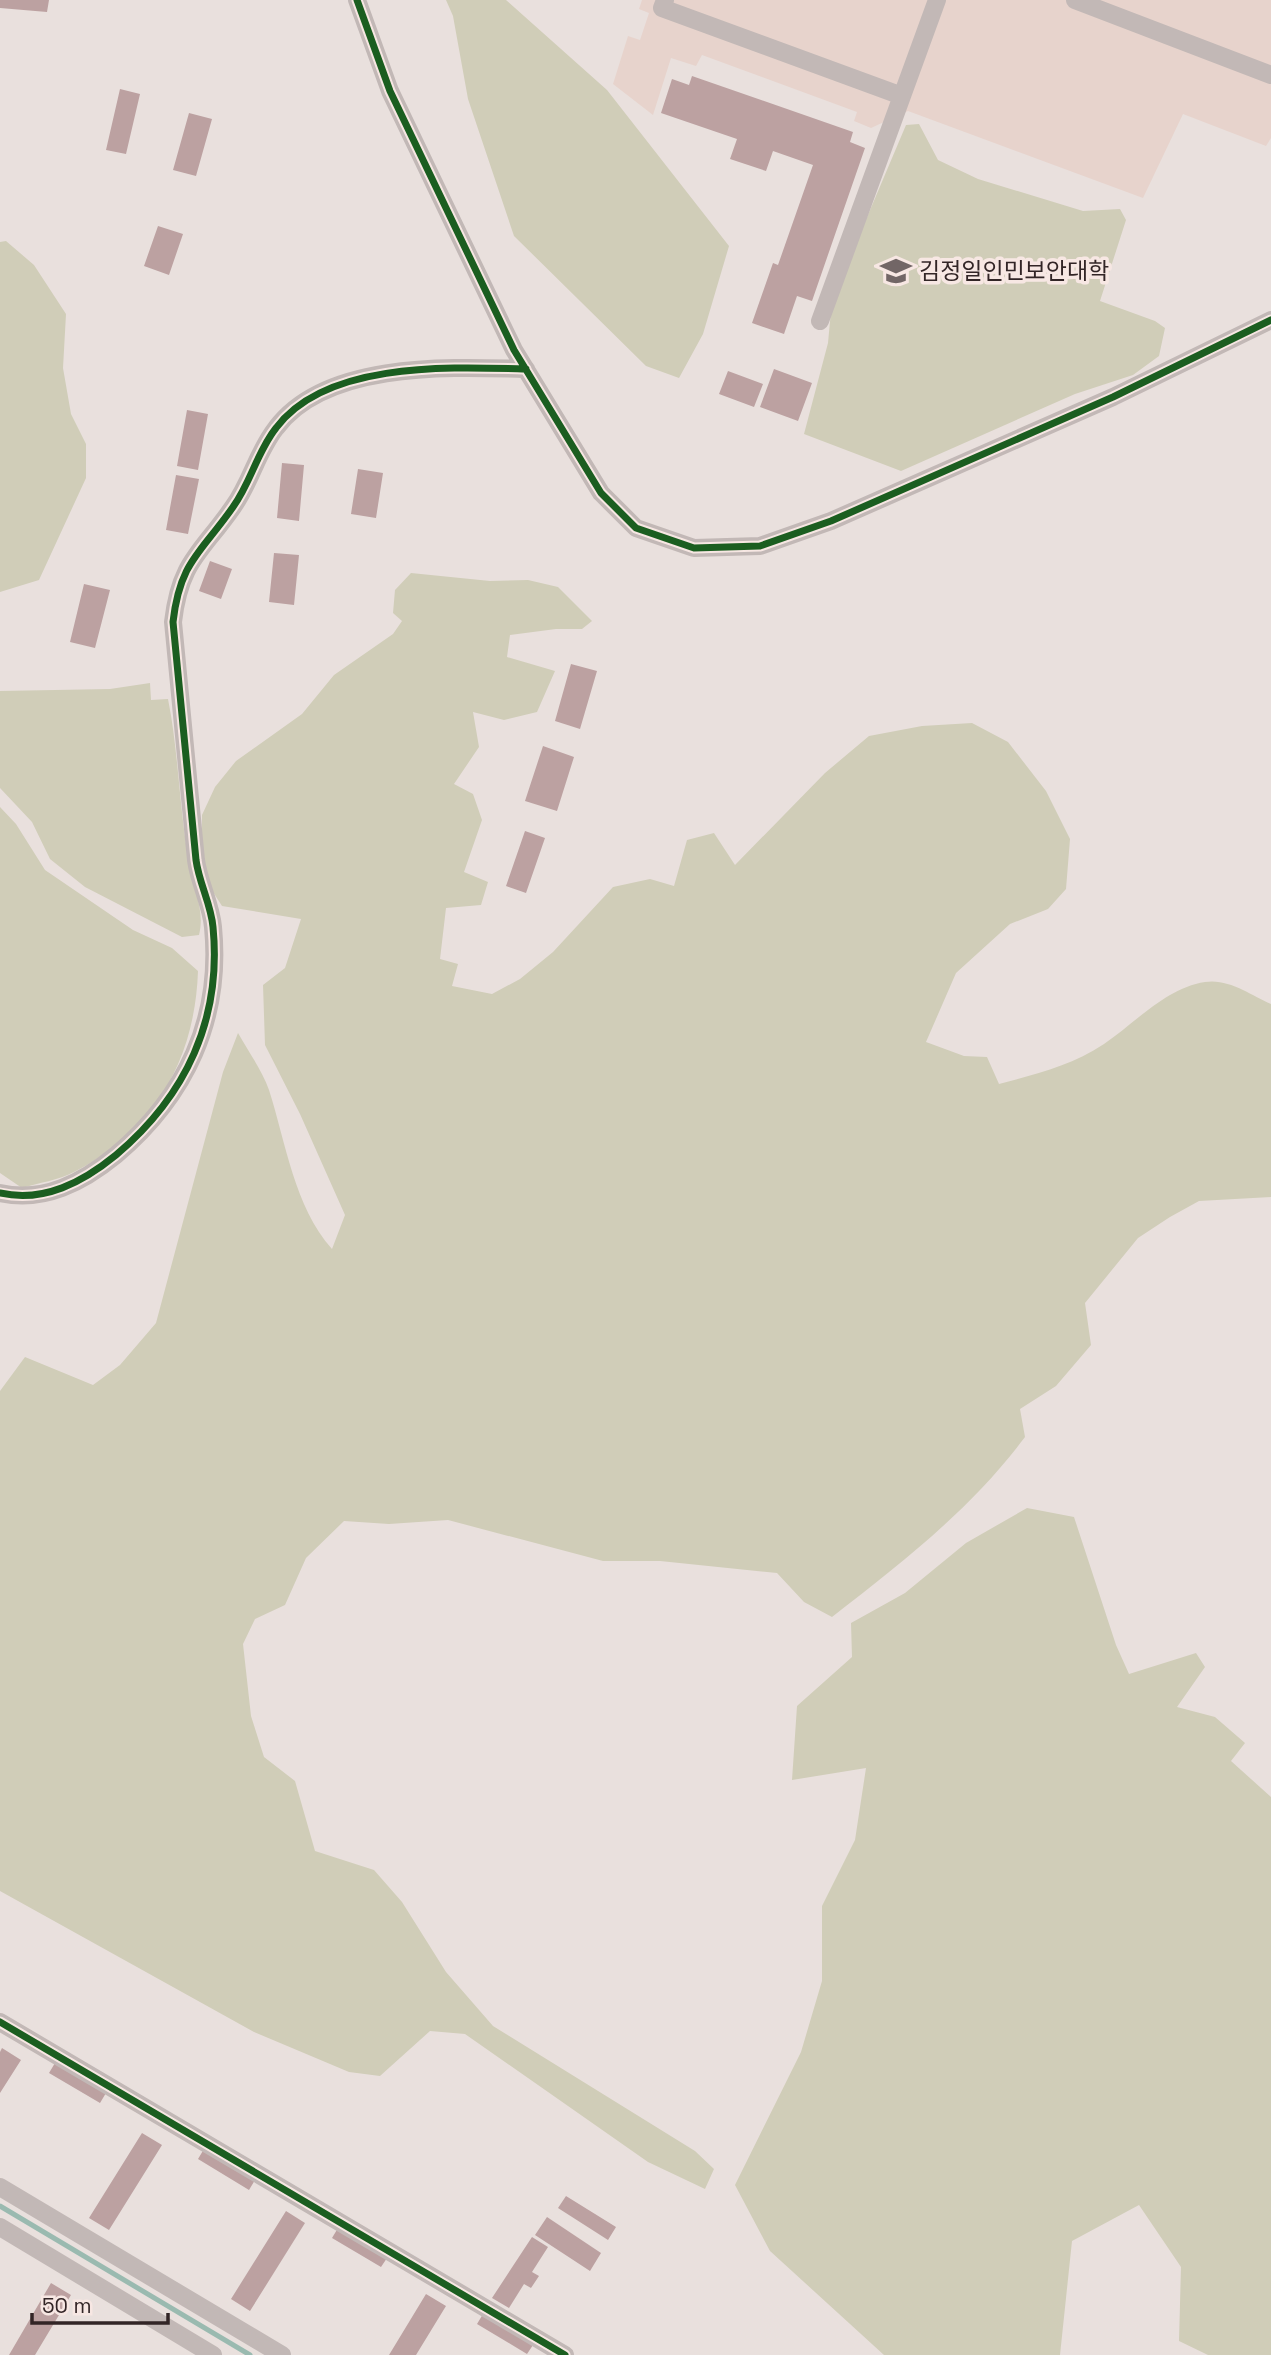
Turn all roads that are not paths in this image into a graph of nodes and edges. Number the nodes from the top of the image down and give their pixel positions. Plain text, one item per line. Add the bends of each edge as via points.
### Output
1 (357, 0) edge
2 (665, 0) edge
3 (937, 0) edge
4 (1074, 0) edge
5 (1271, 75) edge
6 (902, 96) junction
7 (1271, 320) edge
8 (820, 321) dead end
9 (526, 369) junction
10 (0, 1193) edge
11 (0, 2022) edge
12 (0, 2187) edge
13 (0, 2227) edge
14 (213, 2355) edge
15 (282, 2355) edge
16 (565, 2355) edge

1 - 9 street via 390,91
2 - 6 street via 662,8
3 - 6 street
4 - 5 street
6 - 8 street
7 - 9 street via 1113,397 831,521 760,546 694,548 636,528 601,493
9 - 10 street via 408,372 371,377 312,396 276,427 233,507 191,558 176,597 173,622 198,870 213,923 216,970 208,1024 174,1093 130,1143 89,1178 55,1192 16,1197
11 - 16 street
12 - 15 street
13 - 14 street

